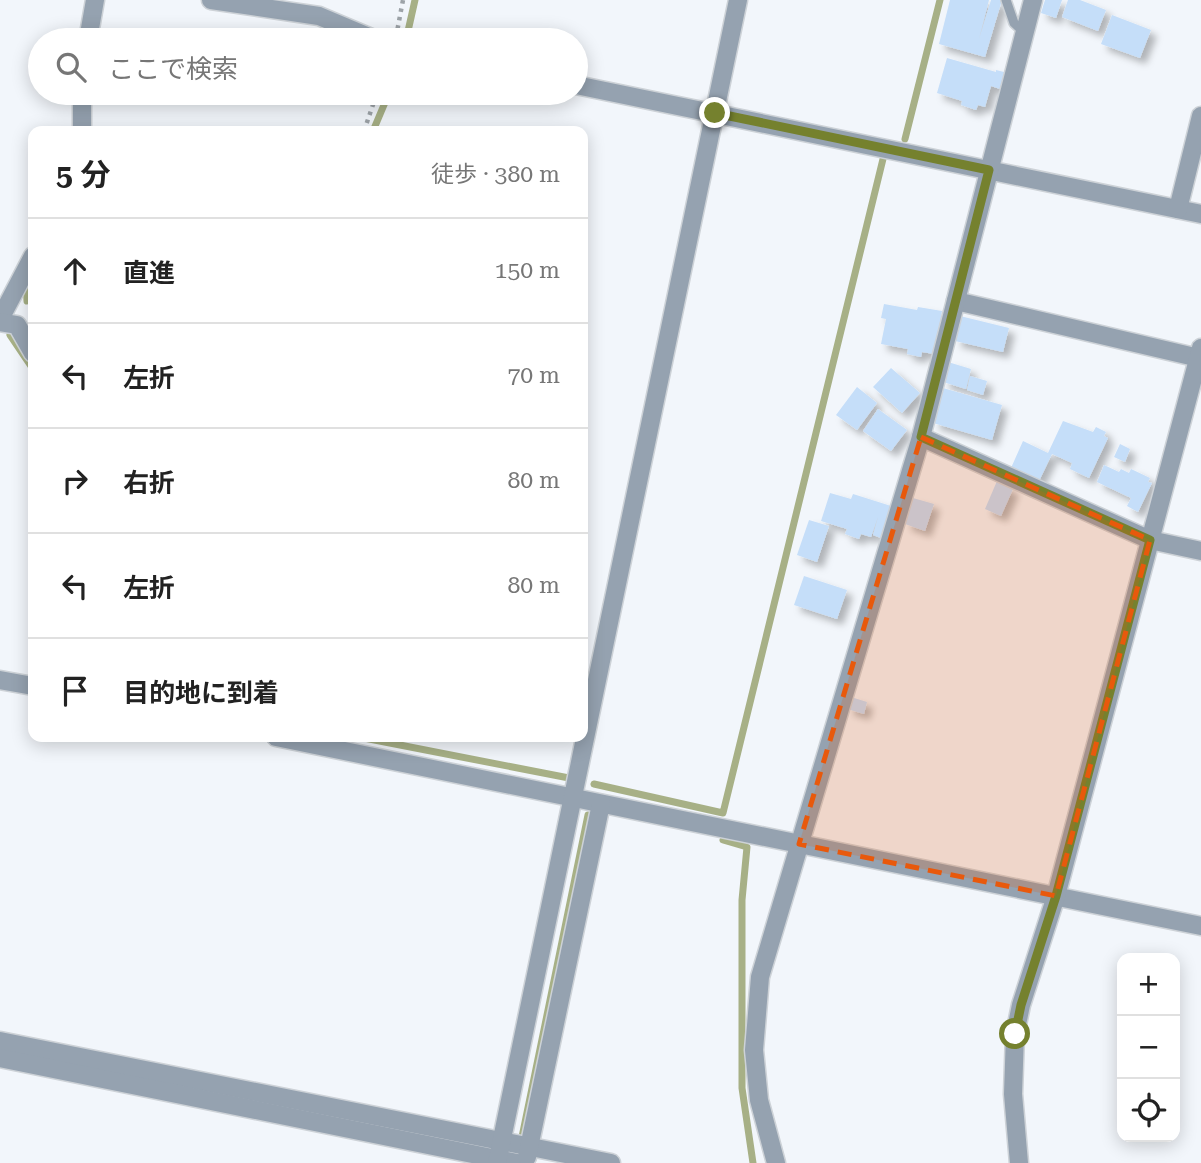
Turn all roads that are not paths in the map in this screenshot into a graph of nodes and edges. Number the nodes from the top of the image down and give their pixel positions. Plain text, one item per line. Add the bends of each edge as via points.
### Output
1 (95, 0) edge
2 (211, 0) edge
3 (738, 0) edge
4 (1006, 0) edge
5 (1033, 0) edge
6 (90, 28) edge
7 (348, 28) edge
8 (1024, 32) junction
9 (588, 87) edge
10 (82, 105) edge
11 (715, 113) junction
12 (1201, 116) edge
13 (82, 126) edge
14 (989, 170) junction
15 (1178, 209) junction
16 (1201, 214) edge
17 (28, 264) edge
18 (5, 300) edge
19 (956, 301) junction
20 (0, 320) edge
21 (28, 344) edge
22 (1200, 353) edge
23 (921, 437) junction
24 (1150, 540) junction
25 (1201, 551) edge
26 (0, 680) edge
27 (28, 685) edge
28 (588, 726) edge
29 (329, 742) edge
30 (585, 742) edge
31 (573, 798) junction
32 (601, 804) junction
33 (799, 844) junction
34 (1056, 896) junction
35 (1201, 926) edge
36 (0, 1041) edge
37 (0, 1058) edge
38 (499, 1155) edge
39 (527, 1155) edge
40 (517, 1163) edge
41 (611, 1163) edge
42 (776, 1163) edge
43 (1019, 1163) edge

1 - 6 street
2 - 7 street via 319,16
3 - 11 street
4 - 8 lane via 1014,23
5 - 8 street
8 - 14 street
9 - 11 street
10 - 13 street
11 - 14 street
11 - 28 street
12 - 15 street
14 - 15 street
14 - 19 street
15 - 16 street
17 - 18 street
18 - 20 street
19 - 22 street
19 - 23 street
20 - 21 street via 17,325
22 - 24 street
23 - 24 street
23 - 33 street
24 - 25 street
24 - 34 street
26 - 27 street
29 - 31 street
30 - 31 street
31 - 32 street
31 - 38 street
32 - 33 street
32 - 39 street
33 - 34 street
33 - 42 street via 760,977 754,1050 759,1100
34 - 35 street
34 - 43 street via 1015,1034 1013,1094
36 - 38 street
37 - 38 street
38 - 39 street
38 - 40 street
39 - 41 street

